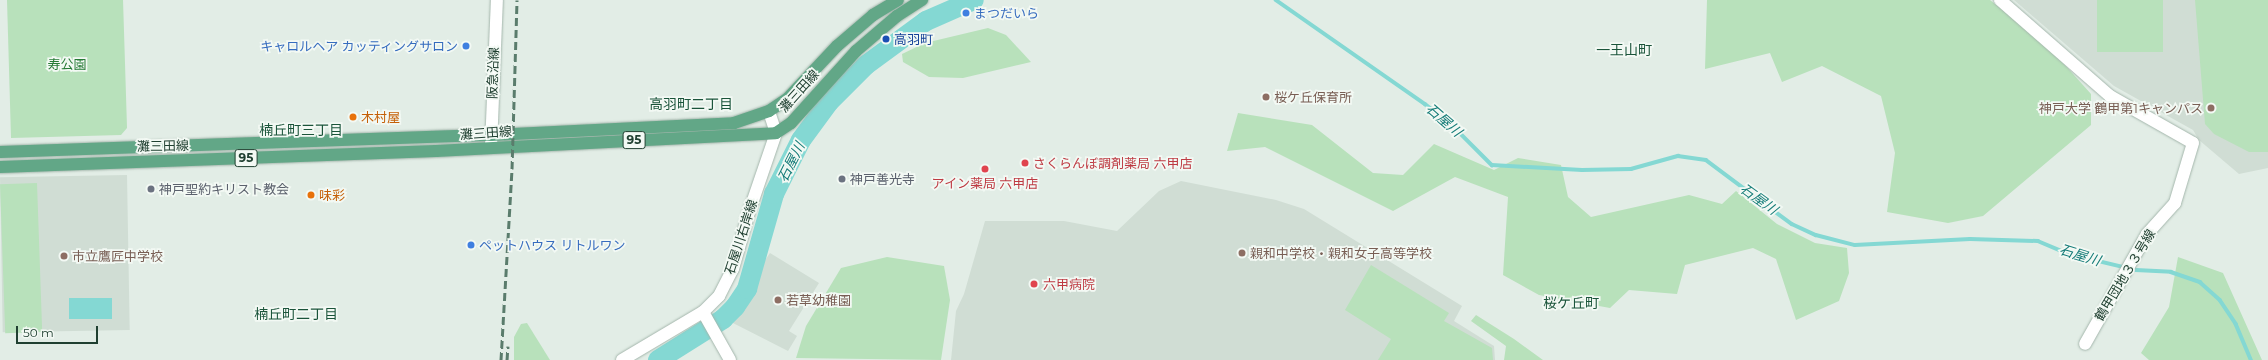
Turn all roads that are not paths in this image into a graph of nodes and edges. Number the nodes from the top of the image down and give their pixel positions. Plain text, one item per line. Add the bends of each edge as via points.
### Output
1 (497, 0) edge
2 (898, 0) edge
3 (922, 0) edge
4 (2000, 0) edge
5 (770, 111) junction
6 (776, 133) junction
7 (491, 141) junction
8 (0, 152) edge
9 (0, 167) edge
10 (702, 312) junction
11 (2084, 344) dead end
12 (622, 360) edge
13 (730, 360) edge

1 - 7 street, 阪急沿線
2 - 5 main road, 灘三田線 / 95 via 873,15 836,46 787,99
3 - 6 main road, 灘三田線 via 897,16 856,51 791,123
4 - 11 street, 鶴甲団地３３号線 via 2110,96 2192,143 2175,203 2154,226
5 - 6 street
5 - 7 main road, 灘三田線 / 95 via 734,122
6 - 7 main road, 灘三田線 / 95
6 - 10 street, 石屋川右岸線 via 733,269 719,296
7 - 8 main road, 灘三田線 / 95
7 - 9 main road, 灘三田線 / 95
10 - 12 street, 石屋川右岸線
10 - 13 street

